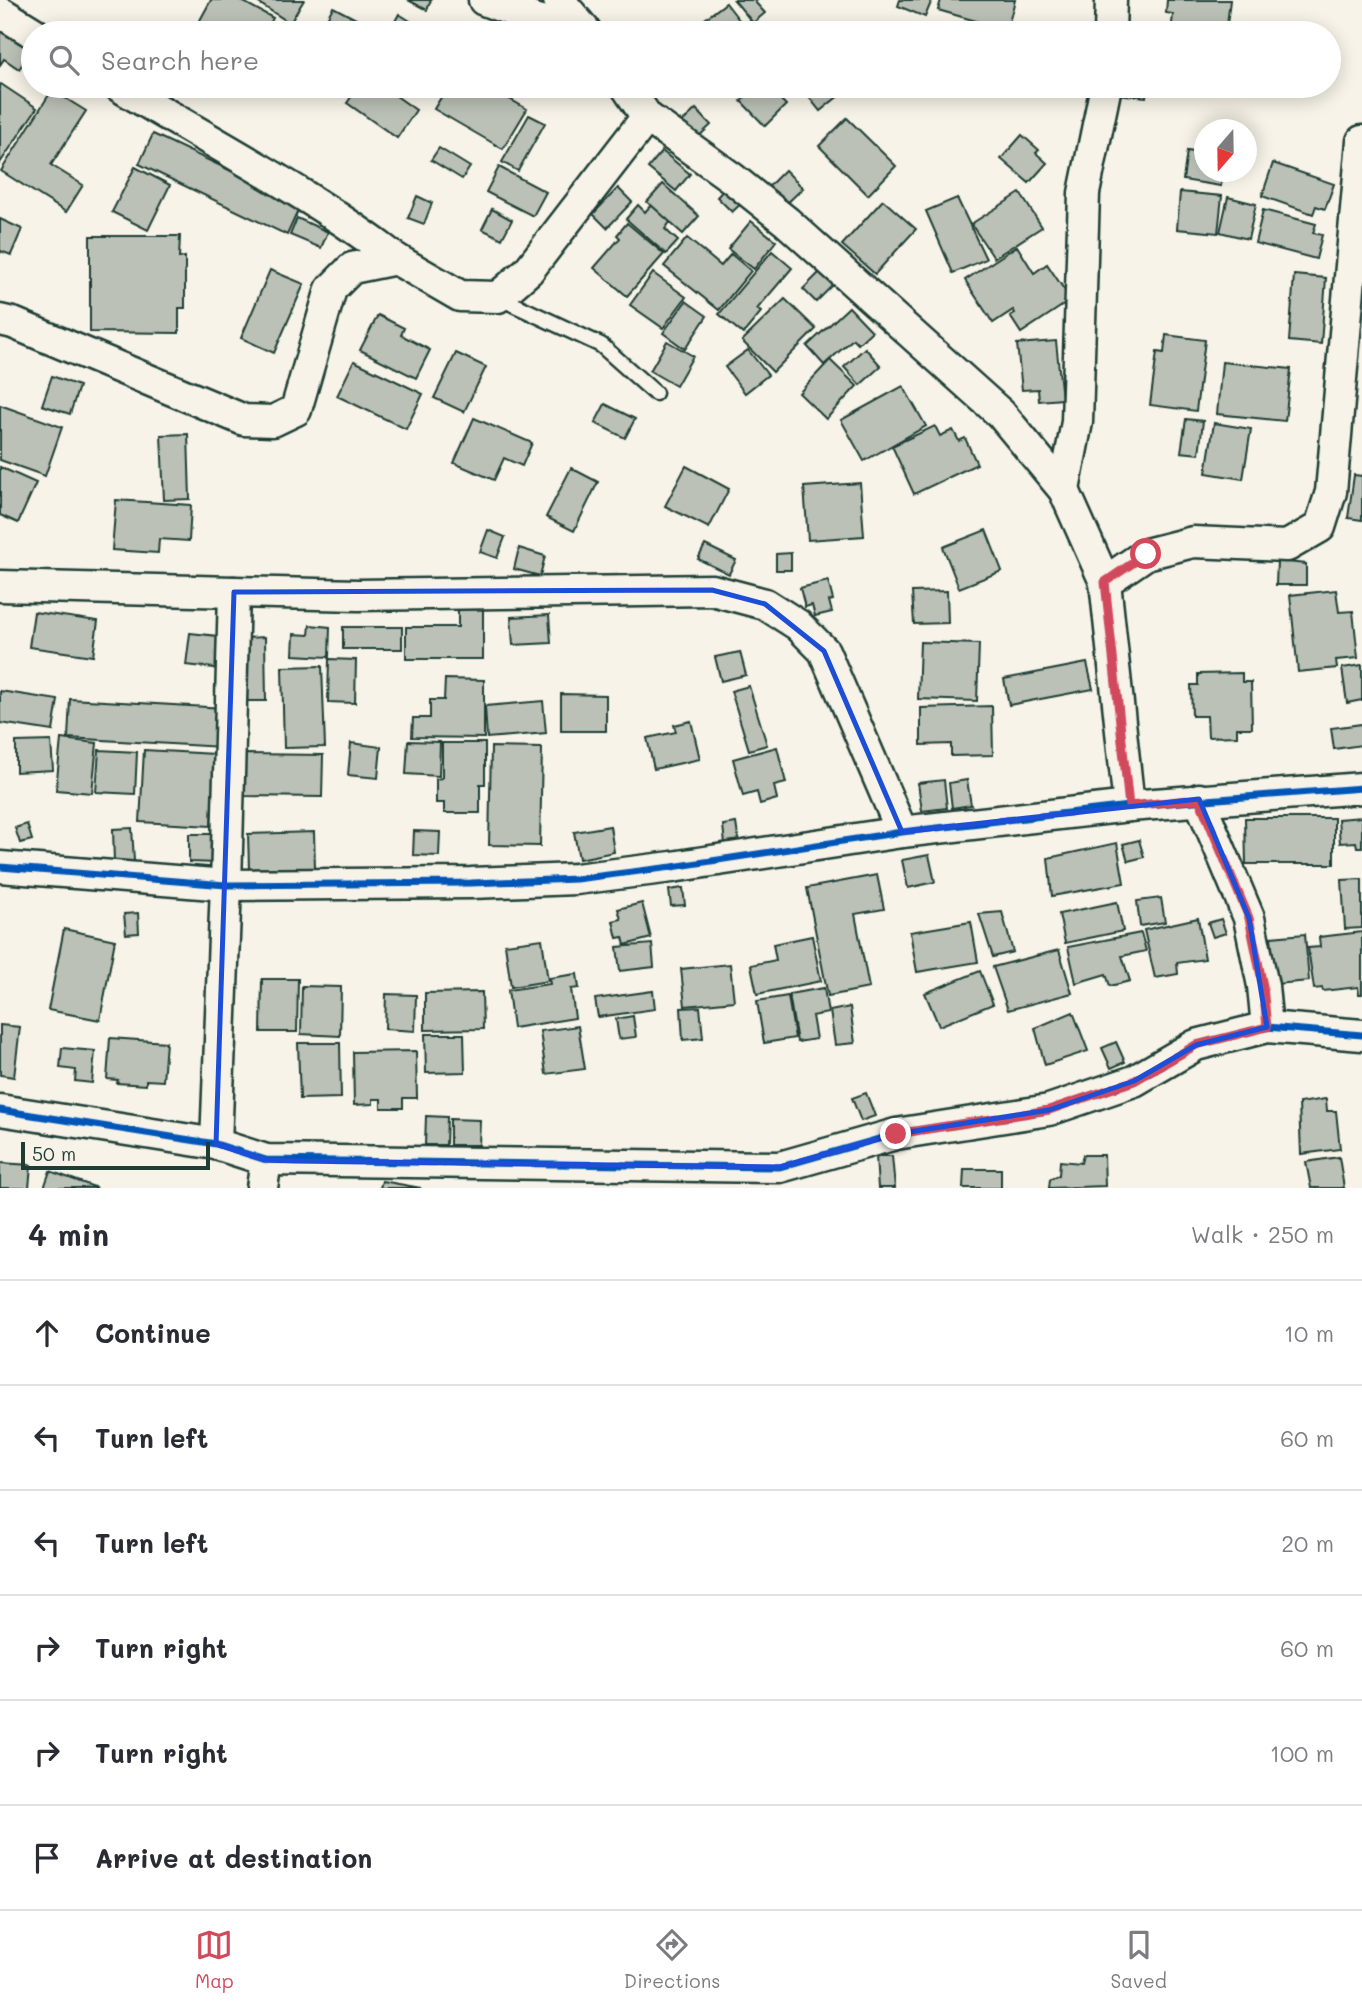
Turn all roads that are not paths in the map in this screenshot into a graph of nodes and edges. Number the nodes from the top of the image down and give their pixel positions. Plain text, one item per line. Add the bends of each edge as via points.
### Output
1 (484, 0) edge
2 (559, 0) edge
3 (1111, 0) edge
4 (0, 12) edge
5 (541, 21) edge
6 (576, 21) edge
7 (1110, 21) edge
8 (21, 25) edge
9 (140, 98) edge
10 (634, 98) edge
11 (1104, 98) edge
12 (647, 117) junction
13 (1362, 141) edge
14 (396, 259) junction
15 (498, 297) junction
16 (0, 320) edge
17 (655, 393) dead end
18 (1064, 490) junction
19 (1105, 582) junction
20 (0, 586) edge
21 (233, 592) junction
22 (1362, 788) edge
23 (1199, 799) junction
24 (1129, 806) junction
25 (902, 832) junction
26 (0, 867) edge
27 (226, 885) junction
28 (1267, 1027) junction
29 (1360, 1037) edge
30 (0, 1110) edge
31 (216, 1144) junction
32 (264, 1174) edge
33 (780, 1178) edge

1 - 5 street
2 - 6 street
3 - 7 street
4 - 8 street
9 - 14 street via 287,184
10 - 12 street
11 - 18 street via 1084,193 1077,422
12 - 15 street via 528,271
12 - 18 street via 807,240 1001,414
13 - 19 street via 1331,492 1320,527 1287,547 1193,542 1146,554
14 - 15 street via 460,296
14 - 16 street via 352,268 331,289 296,410 272,421 244,420
15 - 17 lane via 601,345
18 - 19 street
19 - 24 street
20 - 21 street
21 - 25 street via 358,595 712,590 765,604 798,625 824,651
21 - 27 street
22 - 23 street
23 - 24 street
23 - 28 street via 1249,918
24 - 25 street
25 - 27 street via 576,879
26 - 27 street
27 - 31 street
28 - 29 street
28 - 33 street via 1196,1045 1134,1081 1049,1110 896,1134
30 - 31 street
31 - 32 street
32 - 33 street

